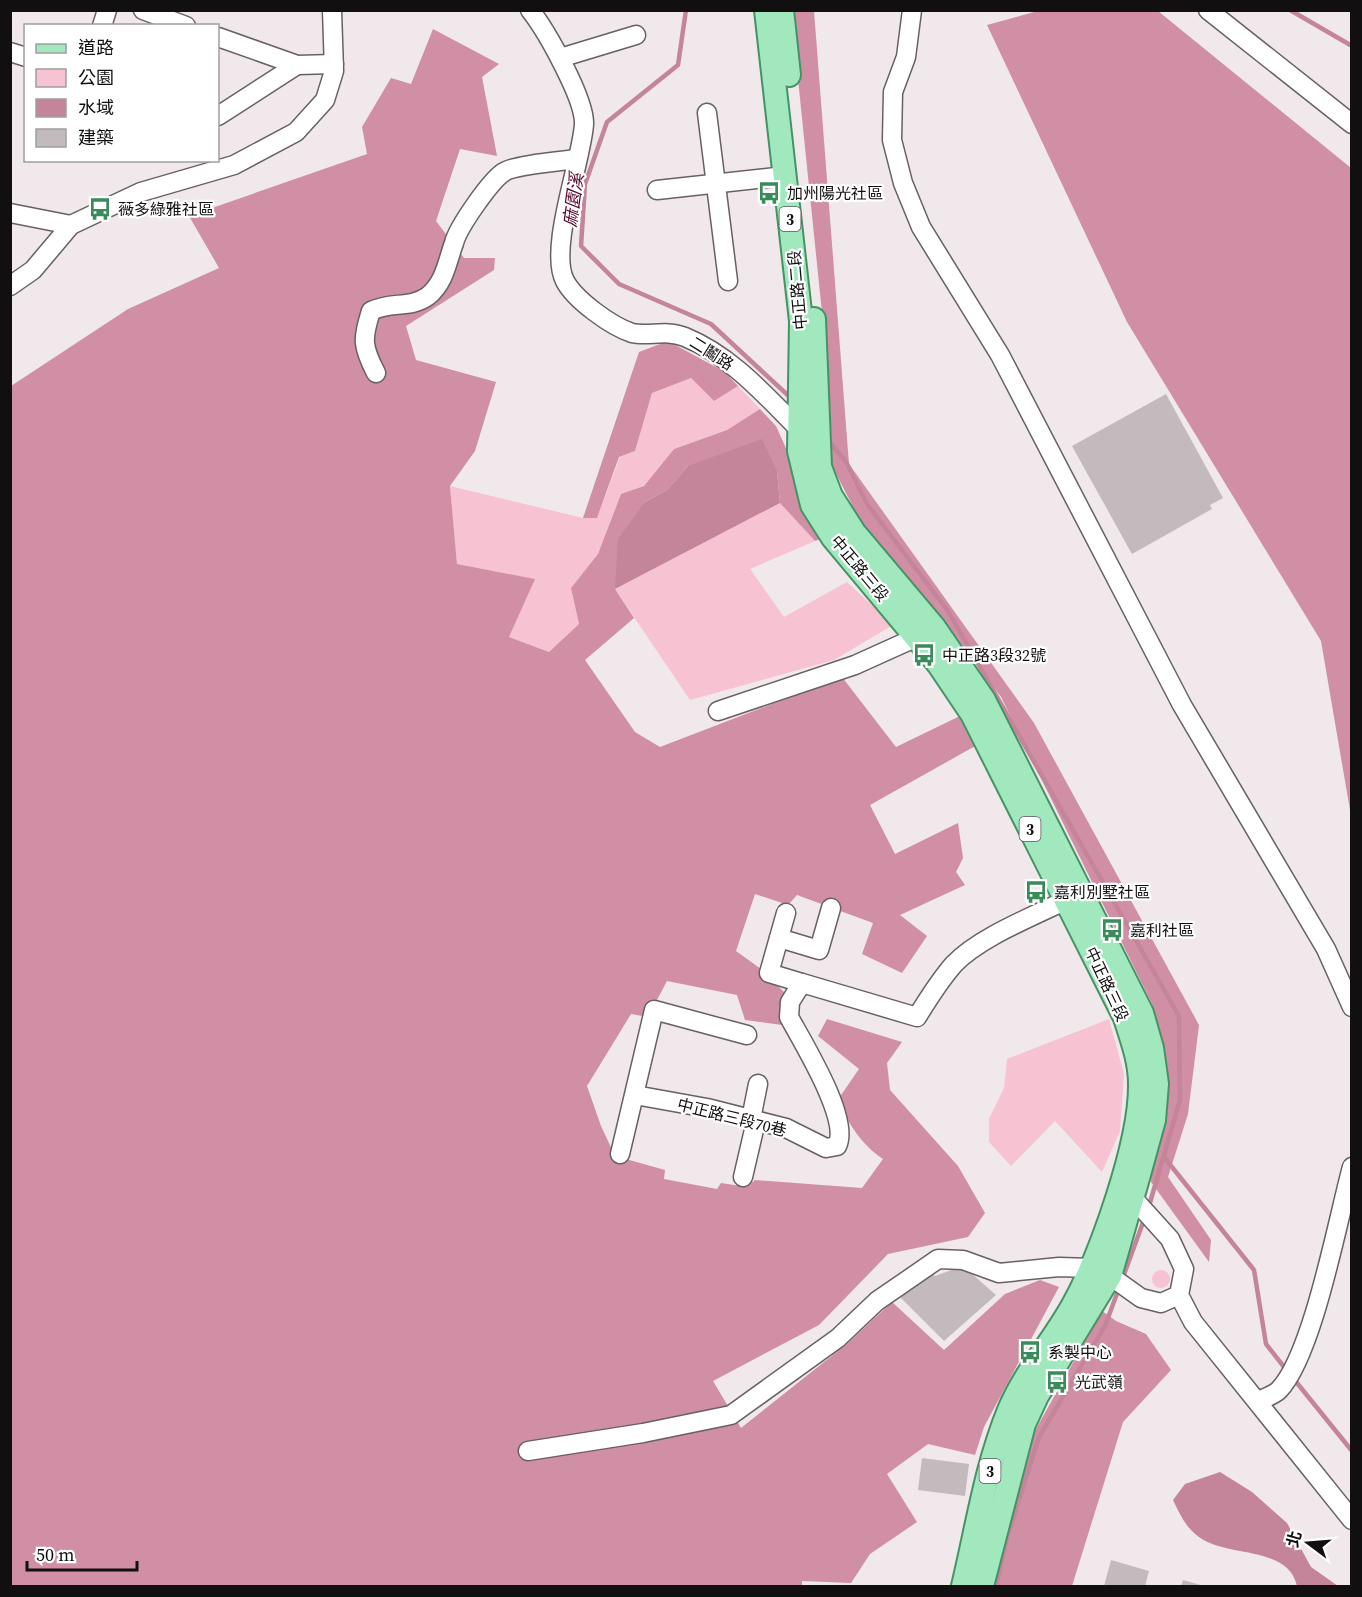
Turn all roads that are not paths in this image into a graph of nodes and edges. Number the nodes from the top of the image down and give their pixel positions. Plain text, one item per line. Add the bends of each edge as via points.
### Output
1 (143, 10) edge
2 (332, 10) edge
3 (530, 10) edge
4 (766, 10) edge
5 (782, 10) edge
6 (912, 10) edge
7 (1208, 10) edge
8 (181, 24) edge
9 (636, 35) dead end
10 (219, 37) edge
11 (560, 58) junction
12 (334, 64) junction
13 (297, 65) junction
14 (707, 113) dead end
15 (219, 116) edge
16 (1352, 124) edge
17 (577, 159) junction
18 (785, 176) junction
19 (715, 184) junction
20 (657, 190) dead end
21 (10, 213) edge
22 (70, 225) junction
23 (728, 280) dead end
24 (10, 286) edge
25 (376, 373) dead end
26 (808, 427) junction
27 (917, 637) junction
28 (718, 711) dead end
29 (1066, 900) junction
30 (831, 908) dead end
31 (786, 913) dead end
32 (779, 938) junction
33 (802, 983) junction
34 (1352, 1007) edge
35 (747, 1035) dead end
36 (758, 1084) dead end
37 (635, 1095) junction
38 (754, 1120) junction
39 (620, 1155) dead end
40 (1352, 1167) edge
41 (743, 1177) dead end
42 (1125, 1193) junction
43 (1101, 1272) junction
44 (1179, 1295) junction
45 (1258, 1401) junction
46 (528, 1451) dead end
47 (1352, 1520) edge
48 (963, 1587) edge
49 (982, 1587) edge

1 - 8 street
2 - 12 street
3 - 11 street, 二鬮路
4 - 18 main road, 中正路二段 / 3
5 - 26 main road, 中正路二段 / 3 via 816,336
6 - 34 street via 906,57 893,92 892,140 903,183 921,227 1000,355 1182,705 1326,950
7 - 16 street
9 - 11 street
10 - 13 street
11 - 17 street, 二鬮路 via 584,122
12 - 13 street
12 - 22 street via 325,100 296,132 234,165 141,192
13 - 15 street
14 - 19 street
17 - 25 street via 505,171 478,201 455,239 443,278 427,296 404,306 384,304 371,311 363,348
17 - 26 street, 二鬮路 via 568,193 562,252 563,279 580,303 633,333 670,332 686,337 731,363
18 - 19 street
18 - 26 main road, 中正路二段 / 3
19 - 20 street
19 - 23 street
21 - 22 street
22 - 24 street via 33,270
26 - 27 main road, 中正路三段 / 3 via 799,451 812,505 833,538
26 - 42 main road, 中正路三段 / 3 via 831,496 854,532 934,627 984,700 1142,1013 1157,1084 1154,1120
27 - 28 street via 855,665
27 - 29 main road, 中正路三段 / 3 via 972,714
29 - 33 street via 1003,932 956,963 917,1017
29 - 42 main road, 中正路三段 / 3 via 1125,1018 1137,1056 1138,1115
30 - 32 street via 819,950
31 - 32 street
32 - 33 street via 769,973
33 - 38 street, 中正路三段70巷 via 790,1002 789,1017 833,1105 840,1140 837,1146 826,1148 786,1128
35 - 37 street via 654,1010
36 - 38 street
37 - 38 street, 中正路三段70巷
37 - 39 street
38 - 41 street
40 - 45 street via 1298,1362 1278,1391
42 - 43 main road, 中正路三段 / 3
42 - 44 street via 1170,1239 1184,1269
43 - 44 street via 1141,1298 1161,1303
43 - 46 street via 1059,1267 999,1273 963,1260 938,1259 877,1301 838,1338 731,1415
43 - 48 main road, 中正路三段 / 3 via 1072,1306 1009,1409 993,1456
43 - 49 main road, 中正路三段 / 3 via 1024,1424
44 - 45 street via 1193,1322
45 - 47 street

